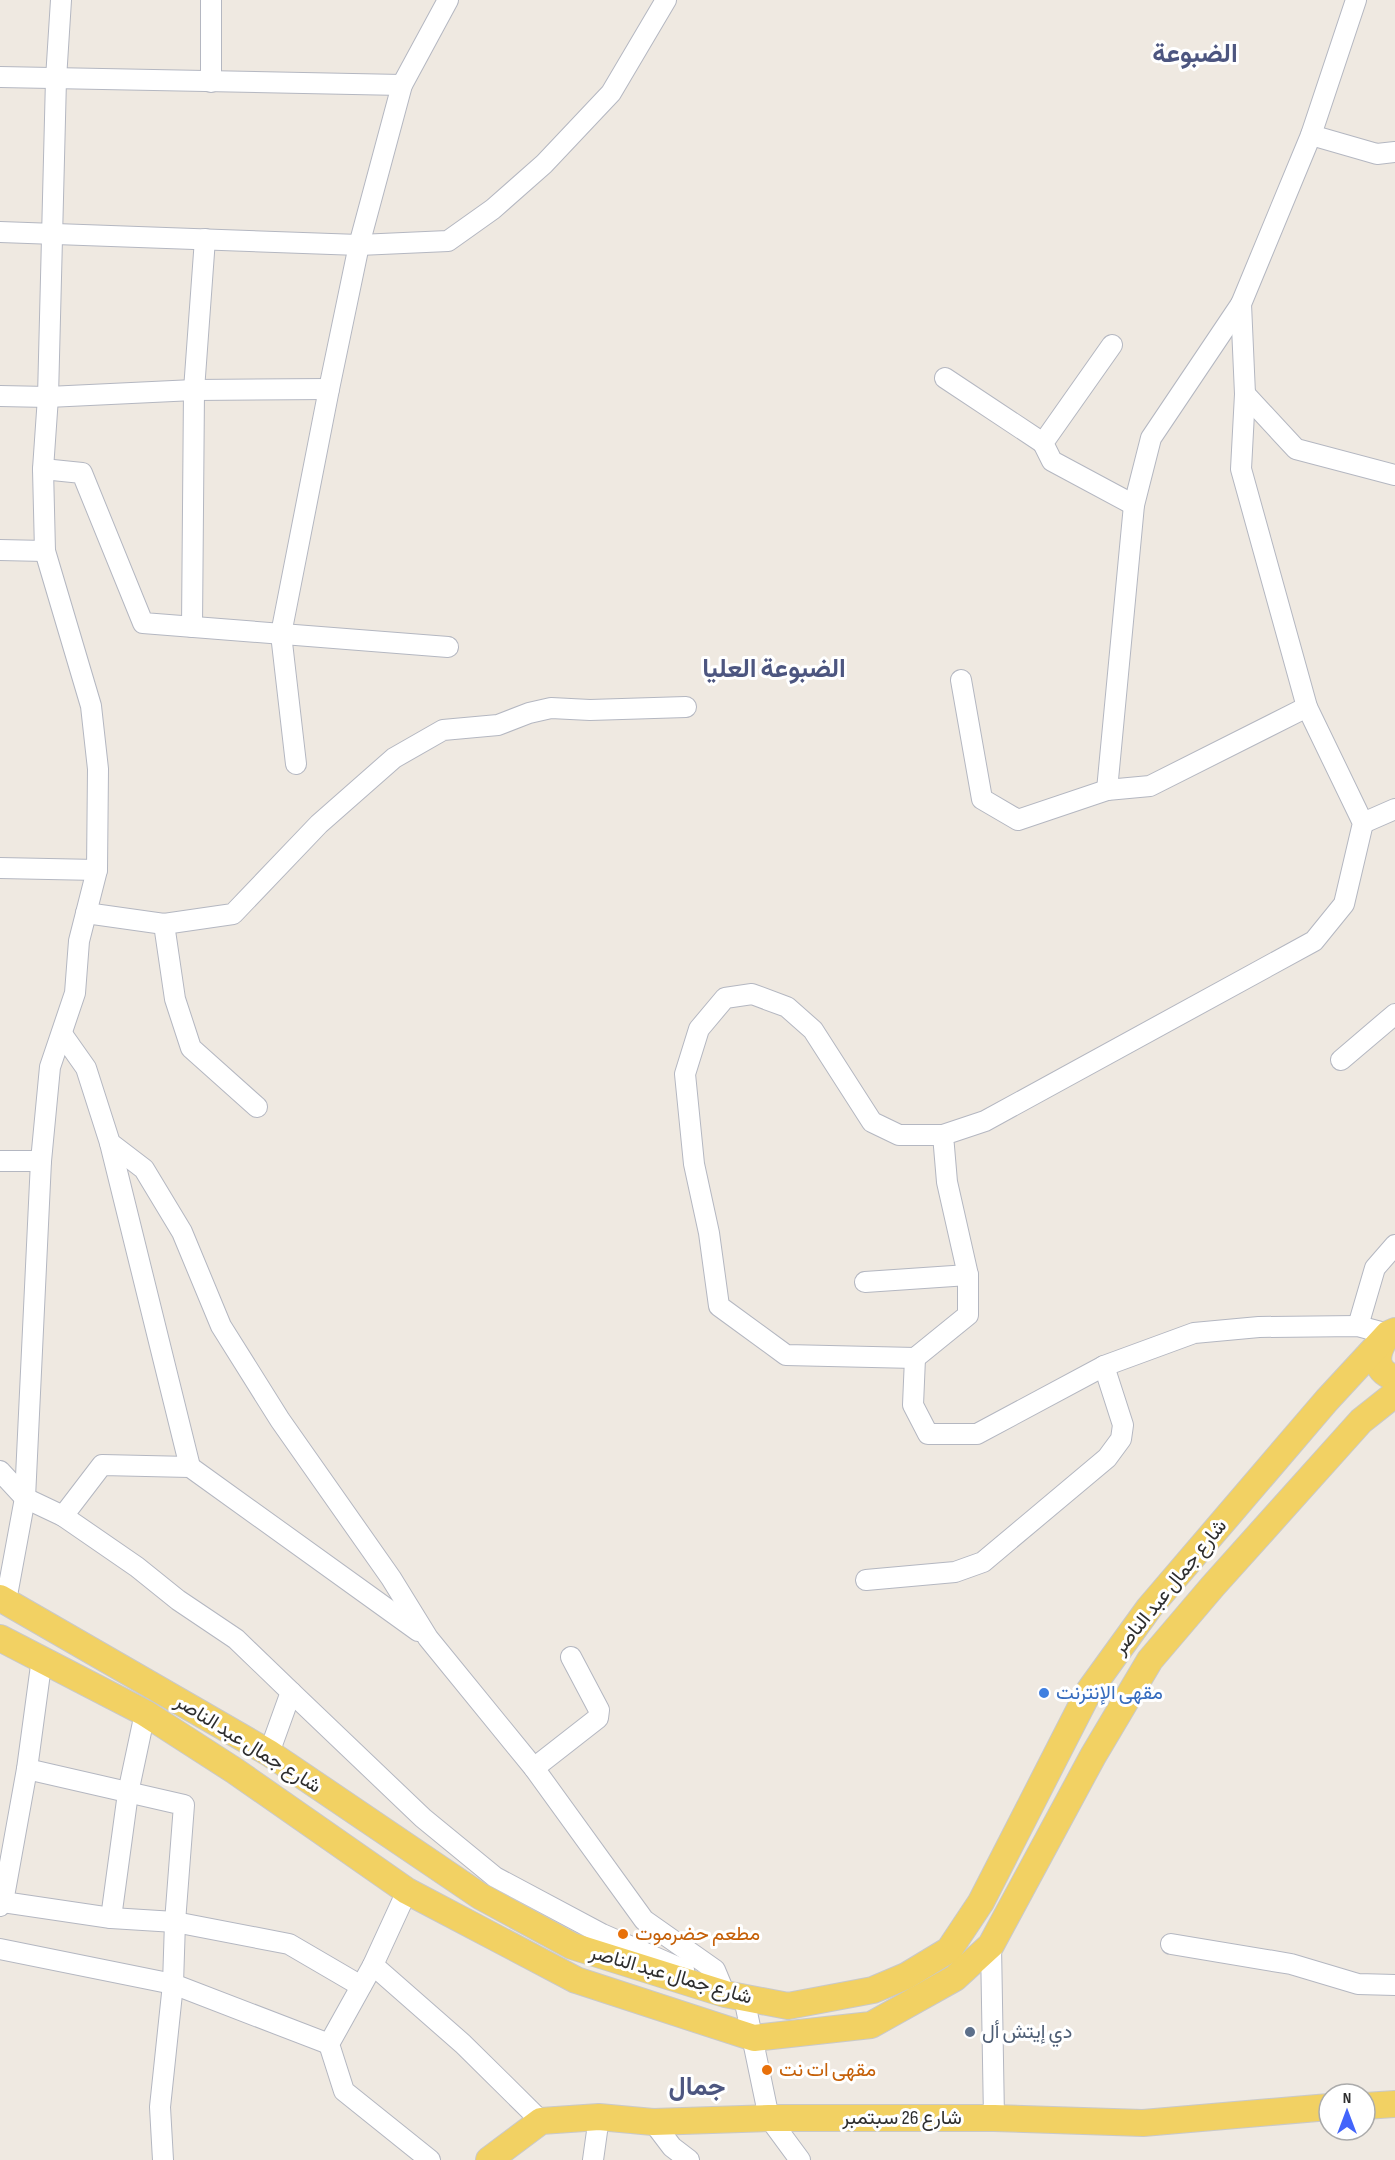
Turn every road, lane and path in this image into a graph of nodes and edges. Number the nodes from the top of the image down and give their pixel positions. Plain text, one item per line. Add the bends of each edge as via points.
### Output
1 (61, 0) edge
2 (211, 0) edge
3 (448, 0) edge
4 (666, 0) edge
5 (1356, 0) edge
6 (0, 77) edge
7 (56, 79) junction
8 (211, 82) junction
9 (402, 85) junction
10 (1311, 135) junction
11 (1395, 152) edge
12 (0, 232) edge
13 (52, 234) junction
14 (205, 239) junction
15 (358, 245) junction
16 (1241, 304) junction
17 (1112, 345) dead end
18 (945, 378) dead end
19 (329, 389) junction
20 (194, 390) junction
21 (1245, 394) junction
22 (0, 396) edge
23 (48, 397) junction
24 (1043, 442) junction
25 (43, 469) junction
26 (1395, 475) edge
27 (1134, 505) junction
28 (0, 550) edge
29 (45, 551) junction
30 (192, 627) junction
31 (281, 634) junction
32 (448, 647) dead end
33 (961, 680) dead end
34 (686, 707) dead end
35 (1307, 707) junction
36 (296, 764) dead end
37 (1107, 790) junction
38 (1395, 809) edge
39 (1362, 823) junction
40 (0, 868) edge
41 (97, 870) junction
42 (86, 913) junction
43 (164, 924) junction
44 (1395, 1014) edge
45 (62, 1034) junction
46 (1341, 1060) dead end
47 (257, 1107) dead end
48 (943, 1135) junction
49 (110, 1143) junction
50 (0, 1161) edge
51 (41, 1161) junction
52 (1395, 1245) edge
53 (968, 1275) junction
54 (865, 1282) dead end
55 (1358, 1326) junction
56 (1393, 1333) edge
57 (915, 1358) junction
58 (1104, 1366) junction
59 (1395, 1378) edge
60 (1395, 1394) edge
61 (190, 1467) junction
62 (0, 1471) edge
63 (25, 1498) junction
64 (63, 1516) junction
65 (866, 1580) dead end
66 (3, 1600) edge
67 (0, 1638) edge
68 (428, 1638) junction
69 (42, 1658) junction
70 (571, 1658) dead end
71 (291, 1692) junction
72 (146, 1713) junction
73 (269, 1753) junction
74 (534, 1768) junction
75 (27, 1769) junction
76 (128, 1794) junction
77 (407, 1890) junction
78 (2, 1904) edge
79 (111, 1918) junction
80 (175, 1922) junction
81 (1171, 1944) dead end
82 (992, 1946) junction
83 (0, 1949) edge
84 (372, 1965) junction
85 (173, 1984) junction
86 (1395, 1985) edge
87 (361, 1986) junction
88 (729, 1992) junction
89 (754, 2038) junction
90 (329, 2044) junction
91 (1395, 2104) edge
92 (1377, 2105) edge
93 (1317, 2108) edge
94 (599, 2117) junction
95 (770, 2118) junction
96 (994, 2118) junction
97 (541, 2121) junction
98 (653, 2122) junction
99 (163, 2160) edge
100 (430, 2160) edge
101 (489, 2160) edge
102 (593, 2160) edge
103 (689, 2160) edge
104 (800, 2160) edge

1 - 7 street
2 - 8 street
3 - 9 street
4 - 15 street via 611,93 544,164 493,209 448,241
5 - 10 street
6 - 7 street
7 - 8 street
7 - 13 street
8 - 9 street
9 - 15 street
10 - 11 street via 1377,154
10 - 16 street
12 - 13 street
13 - 14 street
13 - 23 street
14 - 15 street
14 - 20 street
15 - 19 street
16 - 21 street
16 - 27 street via 1151,438
17 - 24 street
18 - 24 street
19 - 20 street
19 - 31 street
20 - 23 street
20 - 30 street
21 - 26 street via 1296,449
21 - 35 street via 1241,469
22 - 23 street
23 - 25 street
24 - 27 street via 1052,461
25 - 29 street
25 - 30 street via 82,473 143,623
27 - 37 street
28 - 29 street
29 - 41 street via 91,706 98,769
30 - 31 street
31 - 32 street
31 - 36 street
33 - 37 street via 982,800 1018,820
34 - 43 street via 551,708 498,725 442,730 394,758 319,824 233,914
35 - 37 street via 1150,786
35 - 39 street
38 - 39 street
39 - 48 street via 1344,904 1314,940 985,1121
40 - 41 street
41 - 42 street
42 - 43 street
42 - 45 street via 79,941 75,993
43 - 47 street via 175,999 191,1048
44 - 46 street
45 - 49 street via 86,1068
45 - 51 street via 50,1067
48 - 53 street via 947,1182
48 - 57 street via 899,1135 872,1122 813,1030 787,1007 752,994 725,998 699,1029 685,1074 694,1164 719,1306 786,1355
49 - 61 street
49 - 68 street via 144,1169 182,1232 222,1326 280,1420 391,1578
50 - 51 street
51 - 63 street
52 - 55 street via 1376,1268
53 - 54 street
53 - 57 street via 968,1315
55 - 56 street
55 - 58 street via 1259,1327 1194,1334
56 - 59 main road via 1377,1354 1383,1370
56 - 88 main road, شارع جمال عبد الناصر via 1327,1400 1164,1590 1096,1682 981,1902 949,1950 873,1990 788,2006
57 - 58 street via 913,1405 928,1434 976,1434
58 - 65 street via 1123,1425 1121,1439 1107,1458 982,1562 955,1572
60 - 82 main road, شارع جمال عبد الناصر via 1361,1421 1150,1660 1093,1756
61 - 64 street via 102,1465
61 - 68 street
62 - 63 street
63 - 64 street
63 - 66 street
64 - 71 street via 236,1639
66 - 73 main road, شارع جمال عبد الناصر
67 - 69 main road, شارع جمال عبد الناصر
68 - 74 street
69 - 72 main road, شارع جمال عبد الناصر
69 - 75 street
70 - 74 street via 598,1710 598,1718
71 - 73 street
71 - 88 street via 423,1818 495,1877 602,1934
72 - 76 street
72 - 77 main road, شارع جمال عبد الناصر
73 - 88 main road, شارع جمال عبد الناصر via 480,1896 572,1946
74 - 88 street via 644,1920 715,1970
75 - 76 street
75 - 78 street
76 - 79 street
76 - 80 street via 184,1805
77 - 84 street
77 - 89 main road, شارع جمال عبد الناصر via 576,1980
78 - 79 street
79 - 80 street
80 - 85 street
80 - 87 street via 289,1944
81 - 86 street via 1291,1965 1358,1984
82 - 89 main road, شارع جمال عبد الناصر via 955,1978 871,2025
82 - 96 street
83 - 85 street
84 - 87 street
84 - 97 street via 464,2044
85 - 90 street
85 - 99 street via 160,2107
87 - 90 street
88 - 89 street
89 - 95 street
90 - 100 street via 344,2091
91 - 92 main road
93 - 96 main road, شارع 26 سبتمبر via 1143,2123
94 - 97 main road, شارع 26 سبتمبر
94 - 98 main road, شارع 26 سبتمبر
94 - 102 street
95 - 96 main road, شارع 26 سبتمبر
95 - 98 main road, شارع 26 سبتمبر
95 - 104 street
97 - 101 main road
98 - 103 street via 672,2147

